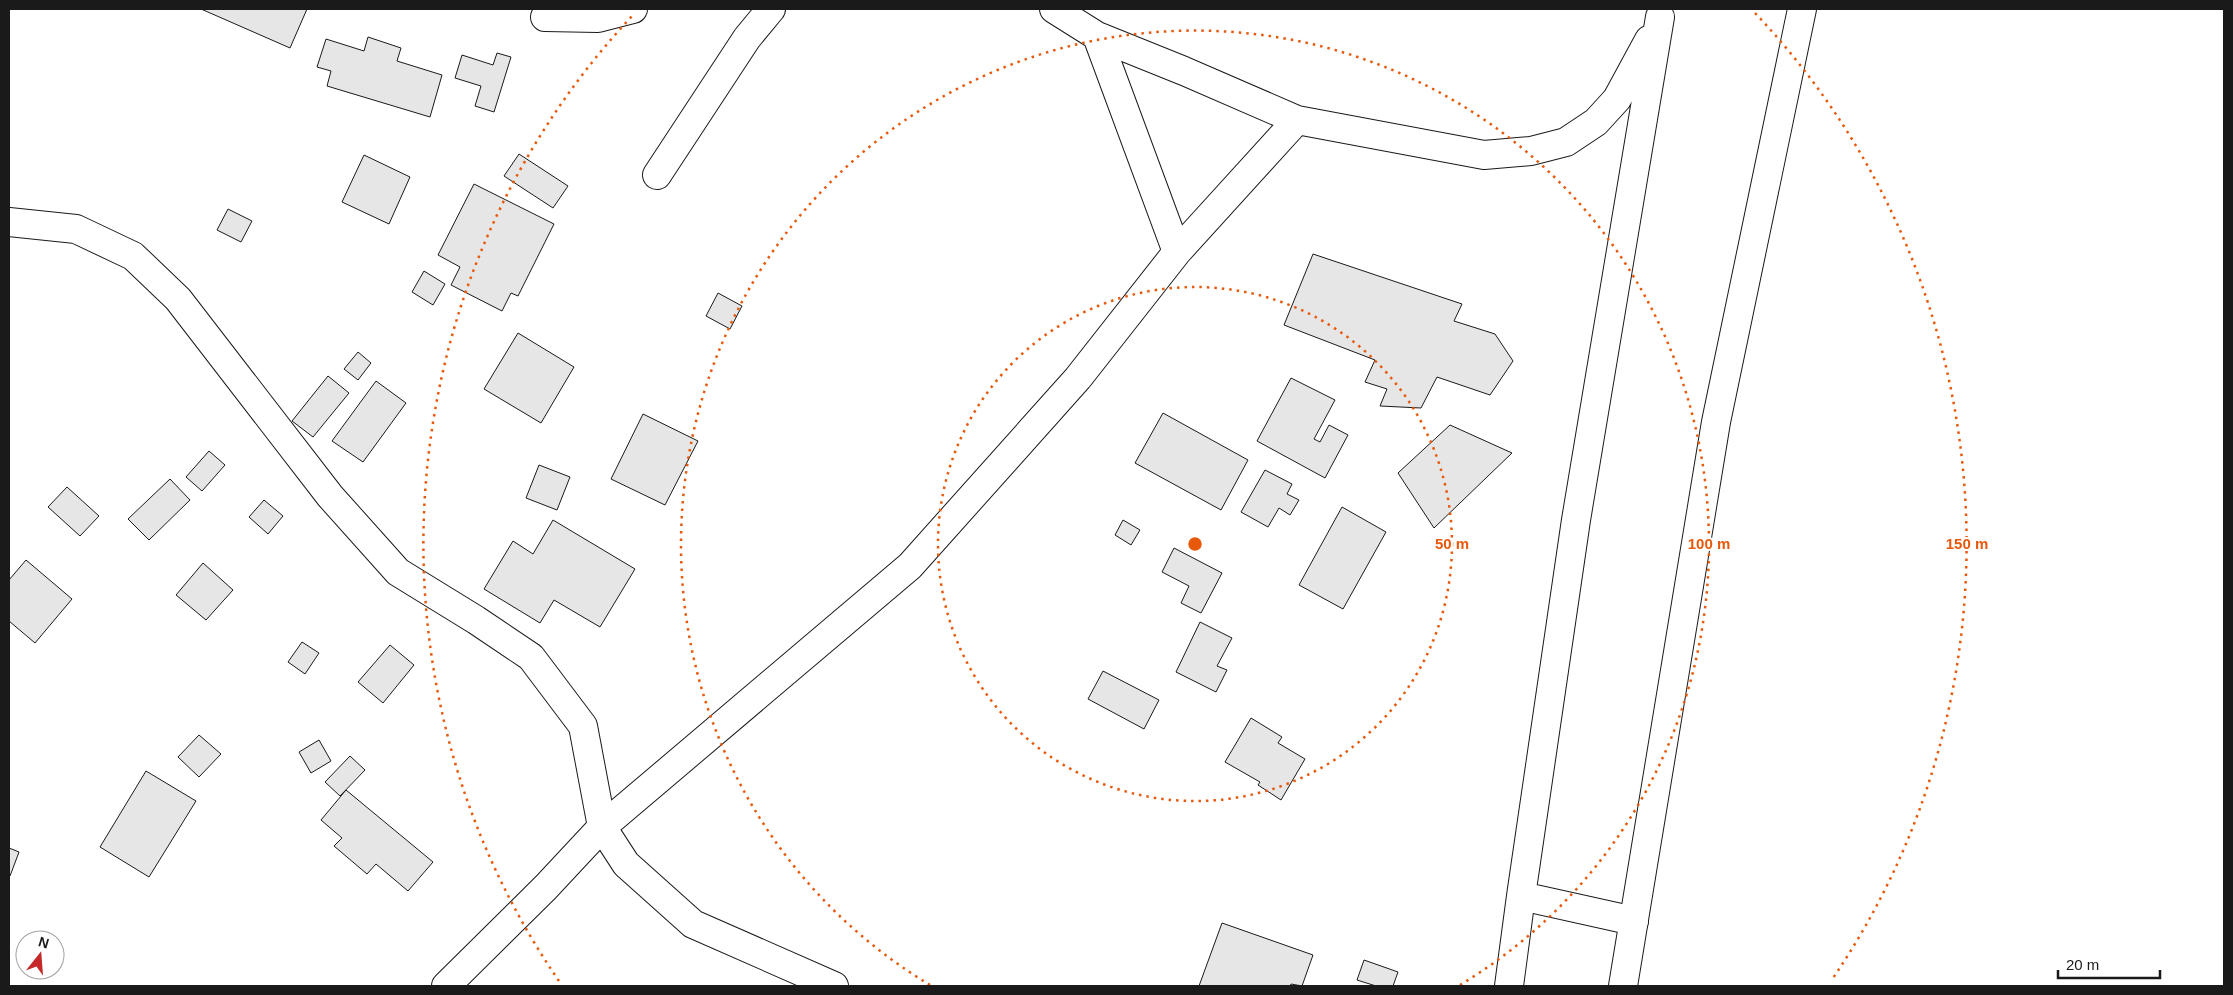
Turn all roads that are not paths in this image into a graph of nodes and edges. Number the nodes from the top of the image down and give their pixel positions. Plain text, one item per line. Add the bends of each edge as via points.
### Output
1 (633, 9) edge
2 (771, 9) edge
3 (1054, 9) edge
4 (1802, 9) edge
5 (1662, 13) edge
6 (545, 17) dead end
7 (1097, 36) junction
8 (1297, 120) junction
9 (657, 175) dead end
10 (9, 222) edge
11 (1177, 252) junction
12 (602, 827) junction
13 (1521, 896) junction
14 (1634, 921) junction
15 (446, 986) edge
16 (834, 986) edge
17 (1508, 986) edge
18 (1623, 986) edge

1 - 6 main road via 598,18
2 - 9 main road via 747,38
3 - 7 main road
4 - 14 main road via 1716,422
5 - 8 main road via 1617,99 1596,122 1566,142 1531,151 1484,155
5 - 13 main road via 1576,520
7 - 8 main road
7 - 11 main road
8 - 11 main road
10 - 12 main road via 76,229 133,256 178,299 330,496 398,572 531,657 583,726
11 - 12 main road via 1078,378 910,566
12 - 15 main road
12 - 16 main road via 626,864 693,924
13 - 14 main road
13 - 17 main road
14 - 18 main road

